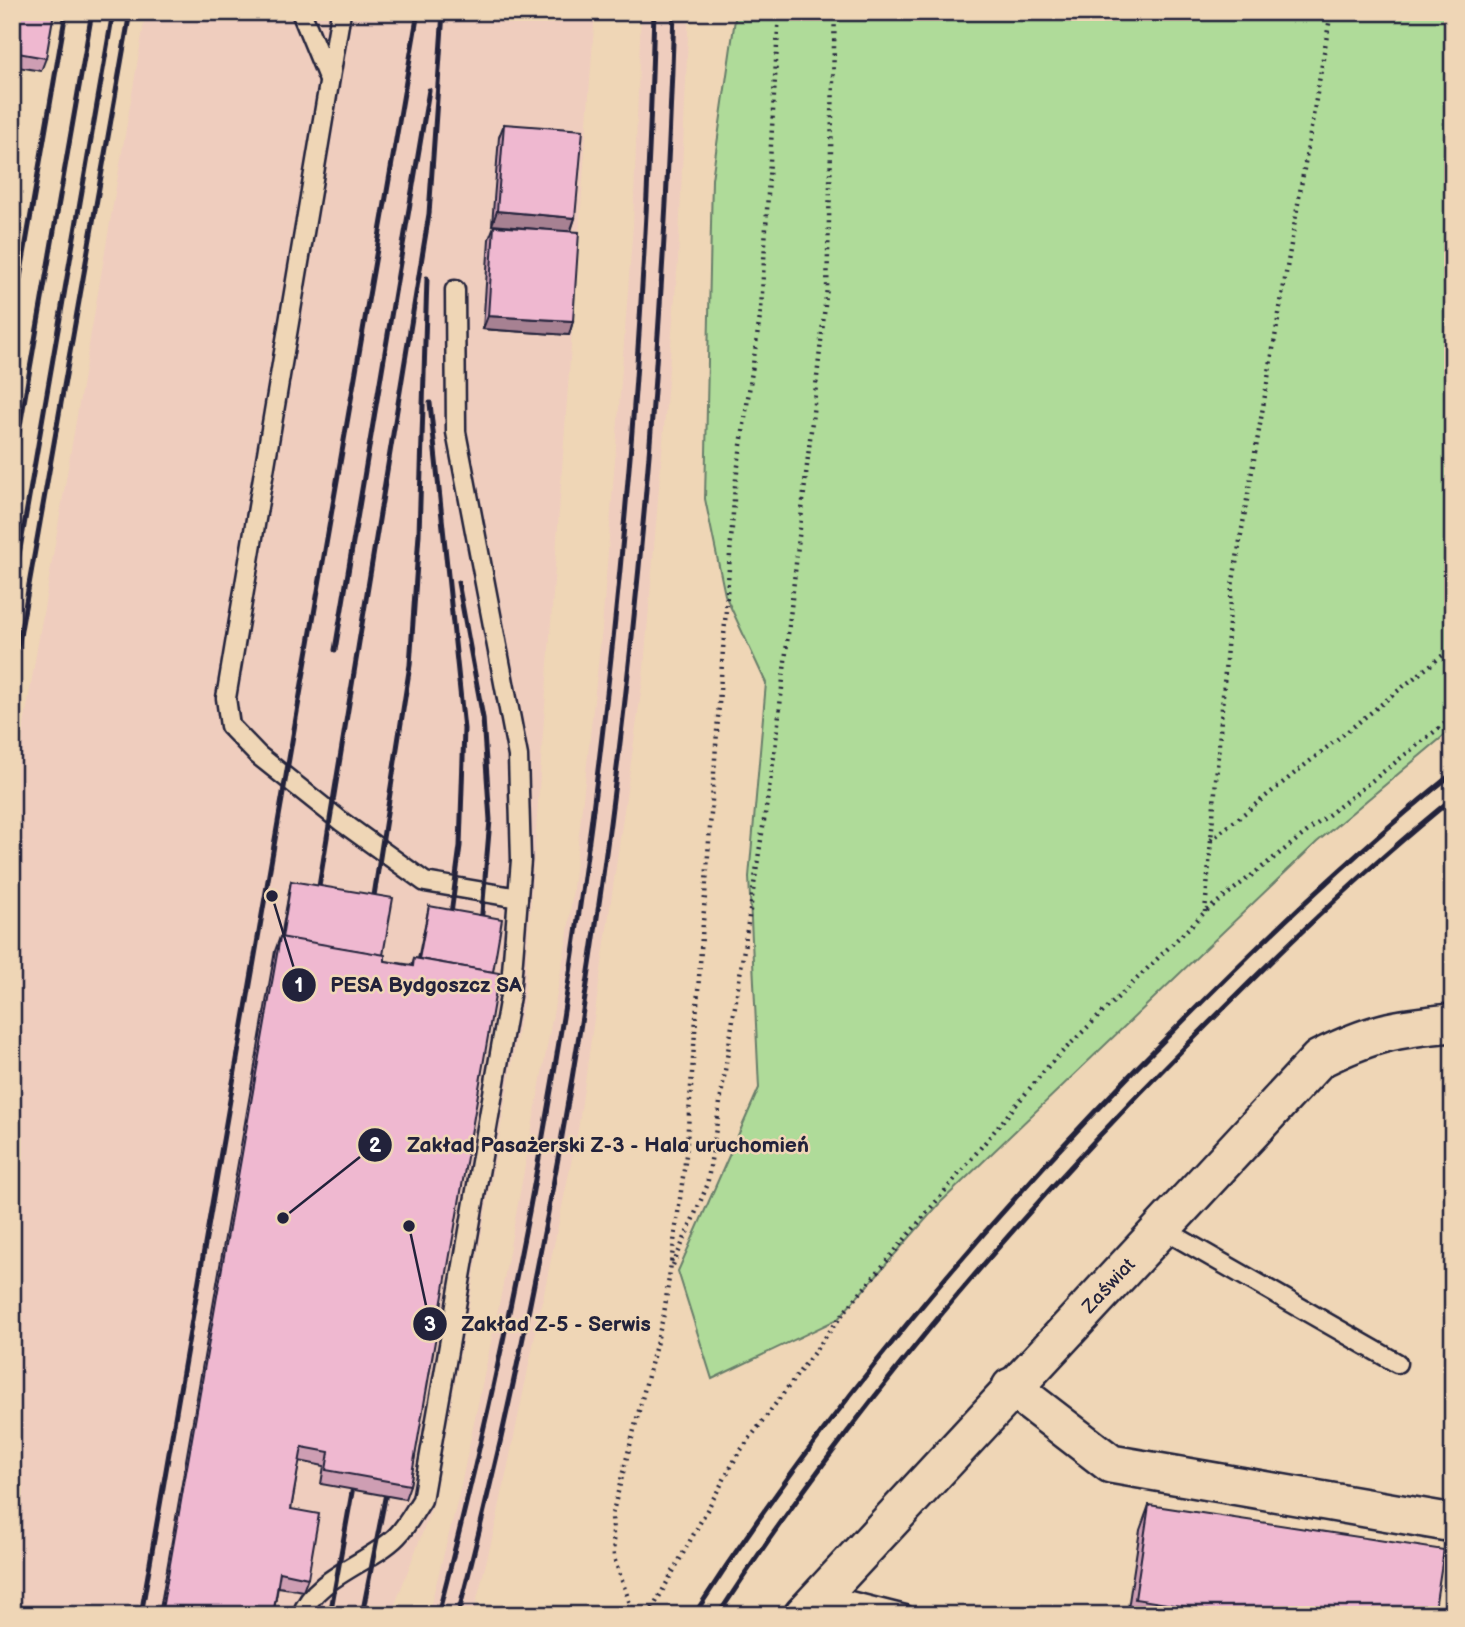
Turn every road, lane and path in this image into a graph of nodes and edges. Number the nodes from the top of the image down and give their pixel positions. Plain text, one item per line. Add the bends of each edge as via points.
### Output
1 (301, 12) edge
2 (341, 12) edge
3 (779, 12) edge
4 (835, 12) edge
5 (1331, 12) edge
6 (330, 82) junction
7 (455, 290) dead end
8 (1453, 647) edge
9 (1453, 717) edge
10 (1211, 840) junction
11 (518, 898) junction
12 (1205, 912) junction
13 (1453, 1023) edge
14 (1161, 1228) junction
15 (670, 1273) junction
16 (1396, 1363) dead end
17 (1011, 1387) junction
18 (1453, 1523) edge
19 (812, 1605) edge
20 (302, 1615) edge
21 (634, 1615) edge
22 (649, 1615) edge
23 (905, 1615) edge

1 - 6 lane
2 - 6 lane
3 - 15 path via 761,310 735,486 686,1155
4 - 15 path via 827,288 775,750 707,1186
5 - 10 path via 1232,587
6 - 11 lane via 226,698 230,726 279,772 425,881
7 - 11 lane via 456,432 518,756
8 - 10 path
9 - 12 path
10 - 12 path
11 - 20 lane via 510,996 422,1500 396,1537 337,1577 304,1606
12 - 22 path via 1050,1064 842,1315 738,1454
13 - 14 street, Zaświat via 1398,1027 1359,1038 1319,1059
14 - 16 lane
14 - 17 street, Zaświat
15 - 21 path via 664,1314 612,1515 614,1558
17 - 18 street via 1111,1464
17 - 19 street, Zaświat
19 - 23 lane

